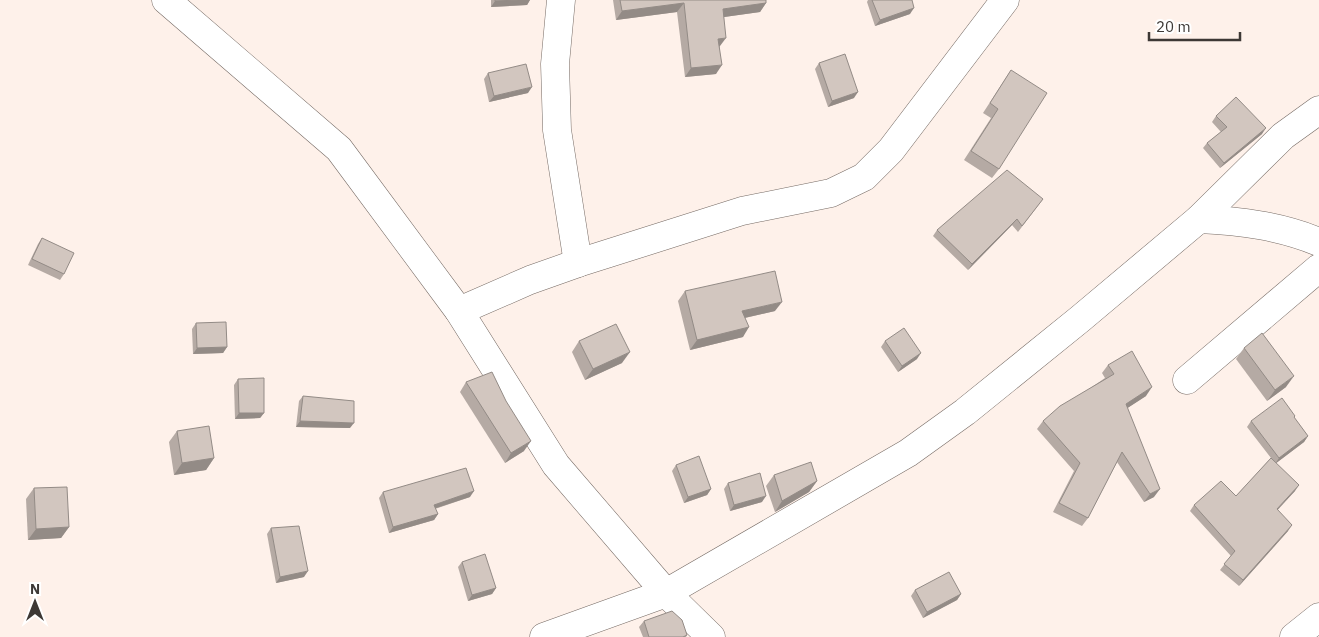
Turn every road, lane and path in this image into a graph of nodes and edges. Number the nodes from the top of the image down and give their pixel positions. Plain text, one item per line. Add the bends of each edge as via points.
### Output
1 (166, 0) edge
2 (562, 0) edge
3 (1005, 0) edge
4 (1319, 110) edge
5 (1199, 219) junction
6 (1319, 242) edge
7 (578, 263) junction
8 (1319, 268) edge
9 (460, 312) junction
10 (1187, 380) dead end
11 (666, 593) junction
12 (1319, 617) edge
13 (544, 637) edge
14 (711, 637) edge
15 (1294, 637) edge

1 - 9 street via 339,149
2 - 7 street via 555,64 557,130
3 - 7 street via 891,150 864,177 831,193 742,211
4 - 5 street via 1283,136
5 - 6 street via 1246,222
5 - 11 street via 965,412 908,453
7 - 9 street via 530,280
8 - 10 street
9 - 11 street via 556,465
11 - 13 street
11 - 14 street
12 - 15 street

